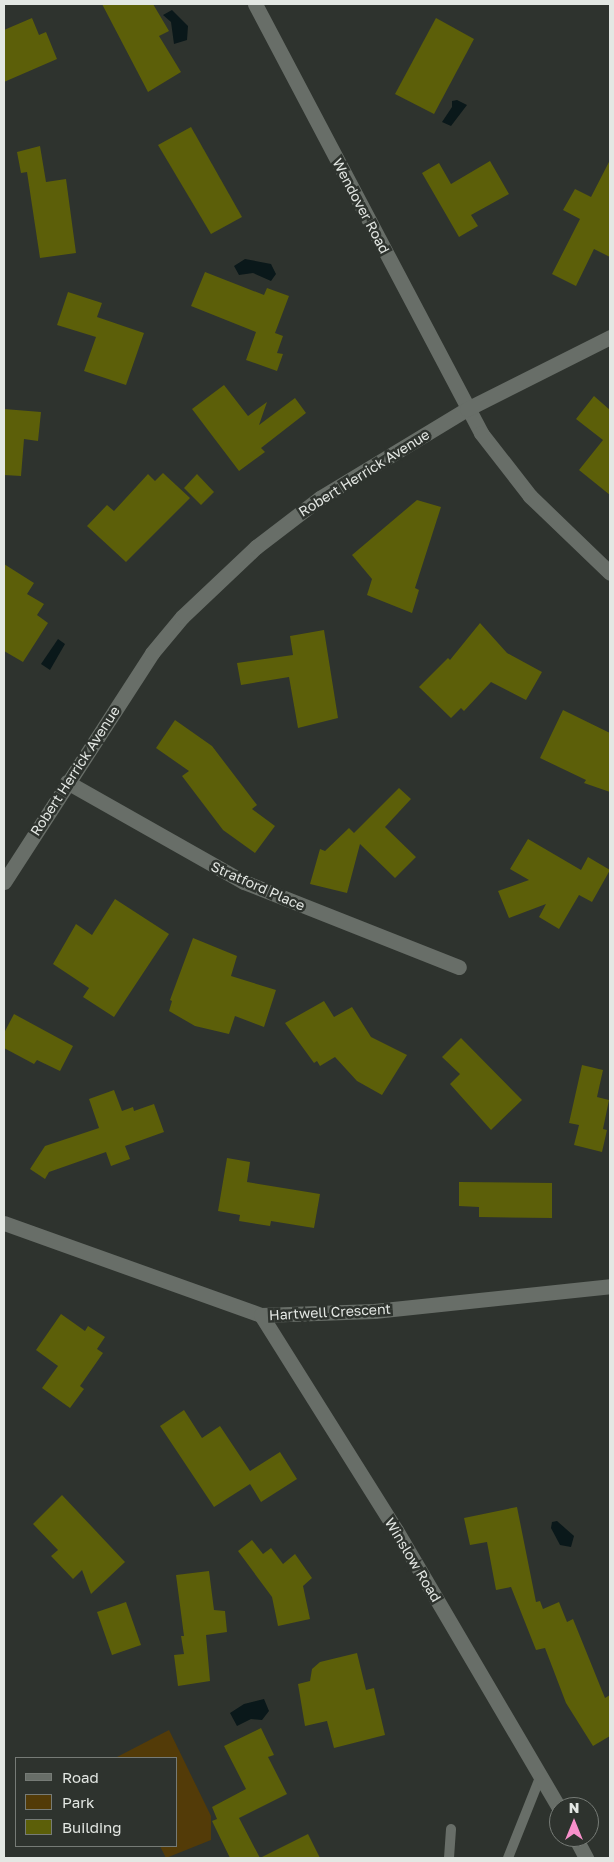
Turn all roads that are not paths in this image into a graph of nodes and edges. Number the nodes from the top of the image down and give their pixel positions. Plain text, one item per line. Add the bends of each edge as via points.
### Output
1 (255, 4) edge
2 (610, 337) edge
3 (467, 409) junction
4 (610, 573) edge
5 (67, 782) junction
6 (4, 882) edge
7 (459, 968) dead end
8 (4, 1223) edge
9 (610, 1286) edge
10 (261, 1315) junction
11 (541, 1775) junction
12 (553, 1797) edge
13 (451, 1828) dead end
14 (450, 1858) edge
15 (508, 1858) edge

1 - 3 street, Wendover Road
2 - 3 street, Robert Herrick Avenue
3 - 4 street via 502,463 530,496
3 - 5 street, Robert Herrick Avenue via 320,498 256,547 212,587 152,653
5 - 6 street, Robert Herrick Avenue
5 - 7 street, Stratford Place via 244,882
8 - 10 street, Hartwell Crescent
9 - 10 street, Hartwell Crescent via 374,1311
10 - 11 street, Winslow Road via 396,1530
11 - 12 street, Winslow Road
11 - 15 lane
13 - 14 lane

